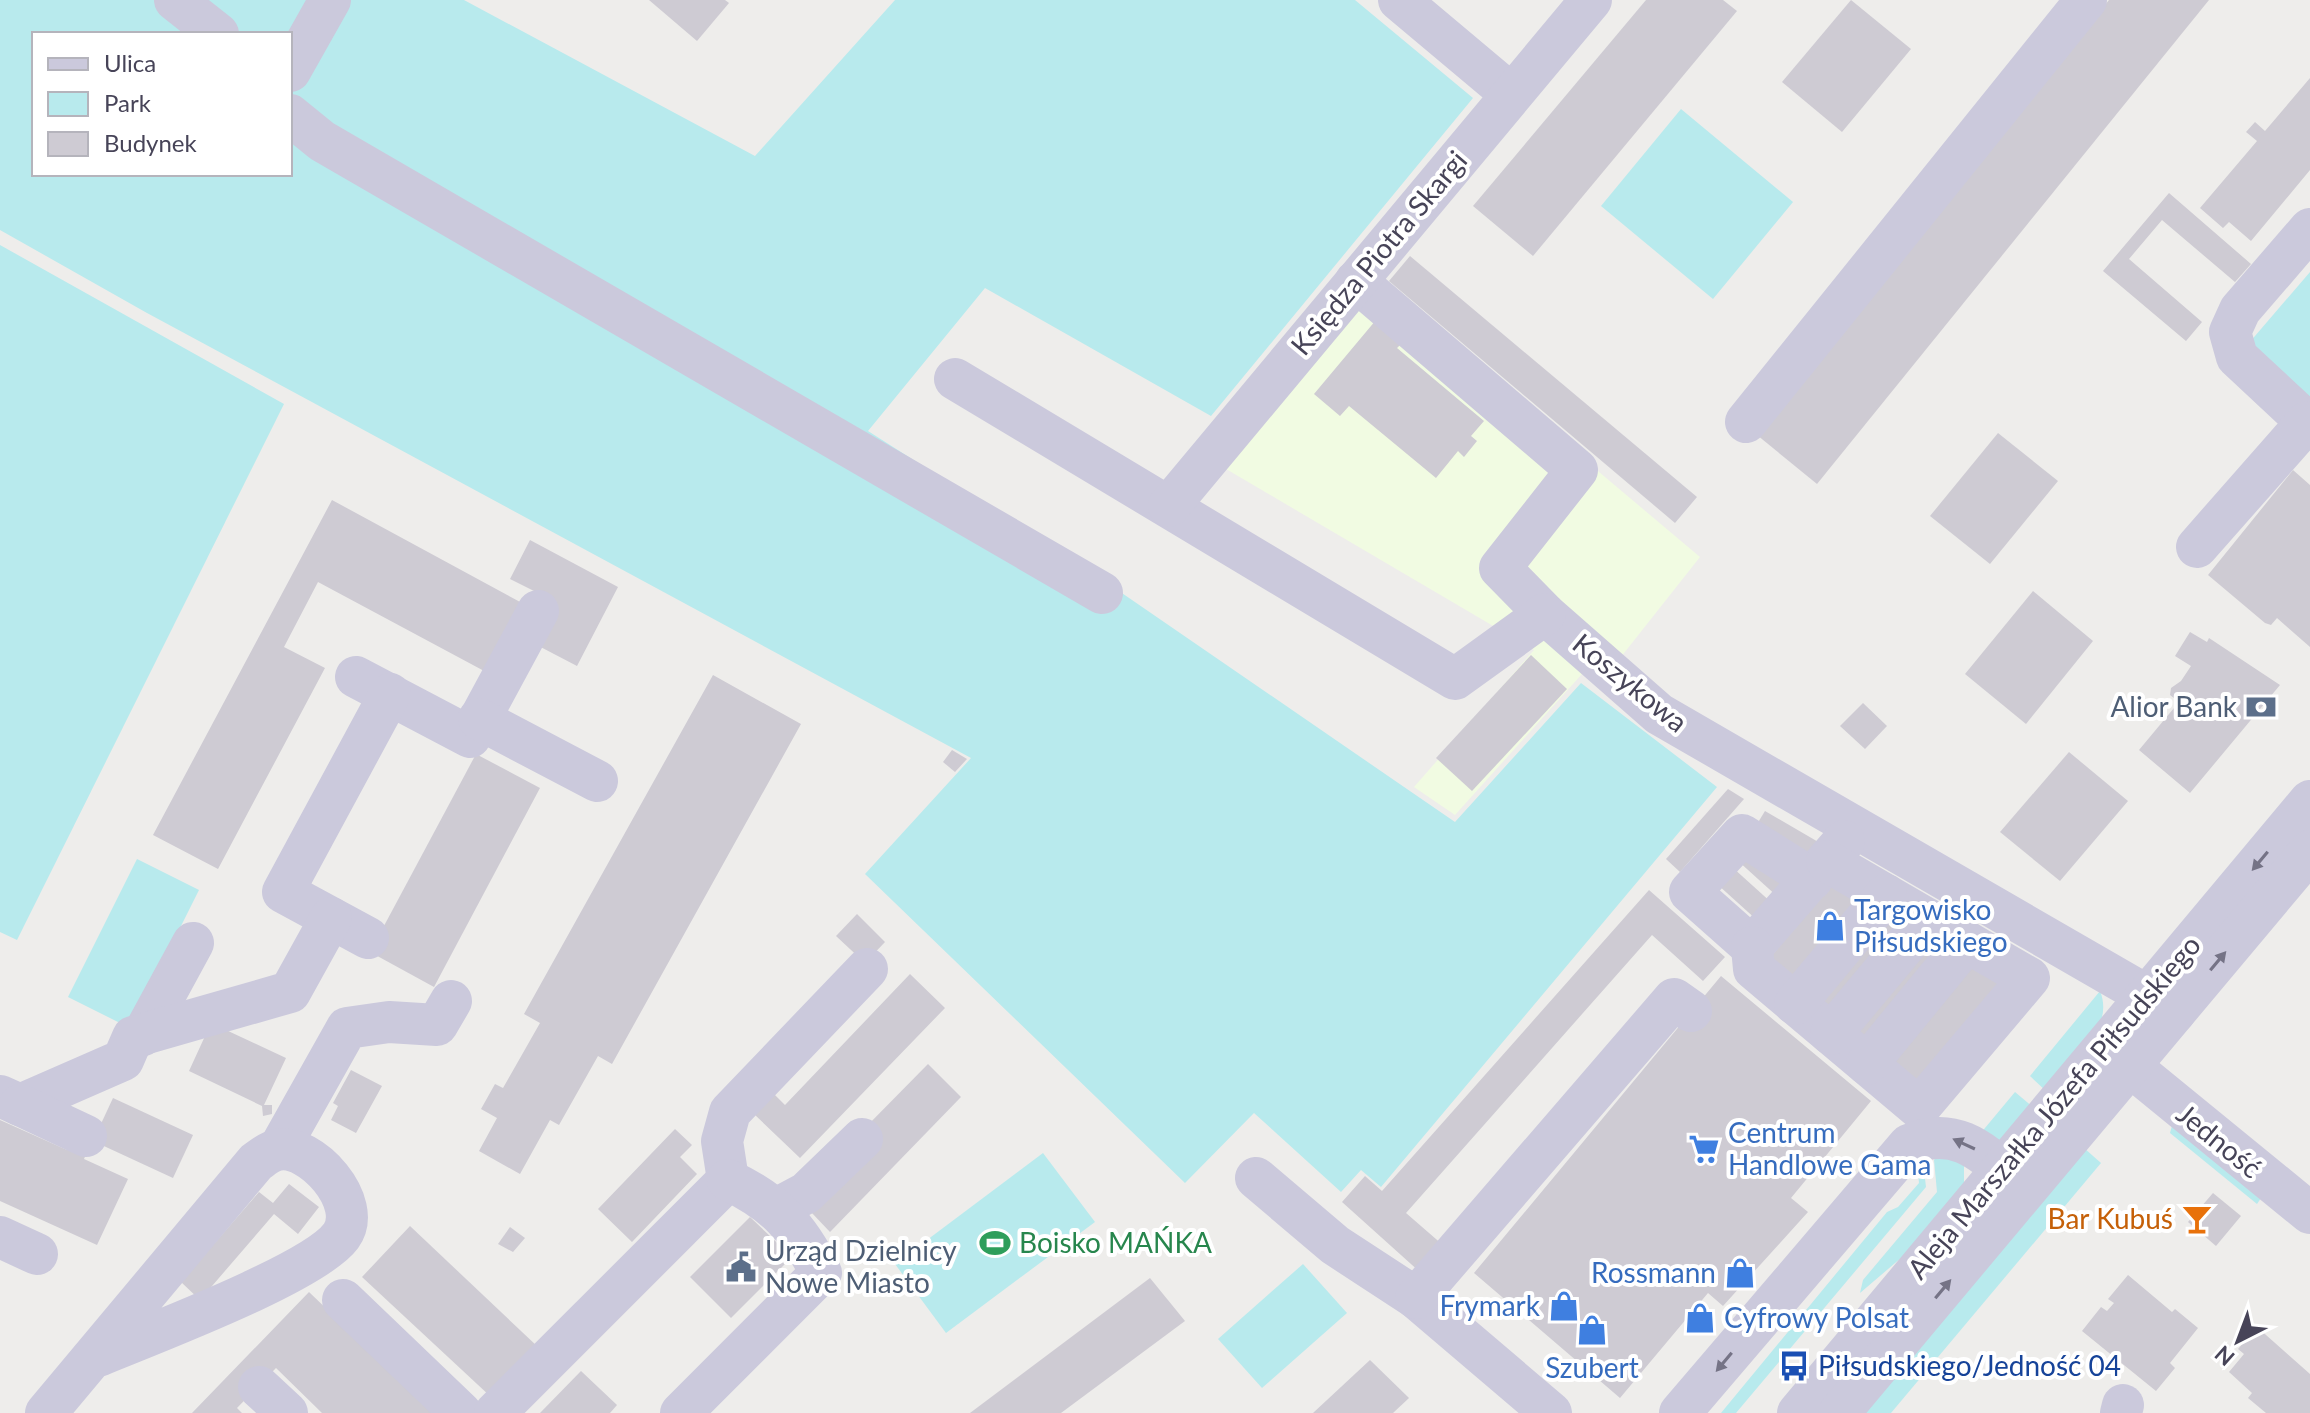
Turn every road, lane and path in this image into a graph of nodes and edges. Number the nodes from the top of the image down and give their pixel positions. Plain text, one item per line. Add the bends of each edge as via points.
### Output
1 (175, 0) edge
2 (330, 0) edge
3 (1399, 0) edge
4 (1591, 0) edge
5 (2086, 0) edge
6 (215, 32) edge
7 (292, 67) edge
8 (1511, 94) junction
9 (292, 117) edge
10 (2310, 229) edge
11 (1356, 281) junction
12 (955, 379) dead end
13 (1746, 422) dead end
14 (2309, 424) edge
15 (1169, 506) junction
16 (2197, 547) dead end
17 (1102, 593) dead end
18 (538, 611) dead end
19 (1545, 614) junction
20 (479, 719) junction
21 (597, 781) dead end
22 (2310, 801) edge
23 (1856, 828) junction
24 (2310, 851) edge
25 (1819, 870) junction
26 (1886, 895) junction
27 (331, 918) junction
28 (1927, 919) junction
29 (368, 938) dead end
30 (1967, 942) junction
31 (193, 943) dead end
32 (1752, 947) junction
33 (867, 969) dead end
34 (451, 1001) dead end
35 (1795, 1004) junction
36 (2161, 1004) junction
37 (1691, 1011) dead end
38 (1831, 1034) junction
39 (143, 1035) junction
40 (1867, 1064) junction
41 (2130, 1066) junction
42 (10, 1100) edge
43 (86, 1136) dead end
44 (862, 1139) dead end
45 (279, 1149) junction
46 (1256, 1178) dead end
47 (728, 1180) junction
48 (2014, 1180) junction
49 (776, 1209) junction
50 (2310, 1213) edge
51 (1416, 1298) junction
52 (343, 1300) dead end
53 (91, 1359) junction
54 (46, 1413) edge
55 (461, 1413) edge
56 (495, 1413) edge
57 (681, 1413) edge
58 (1551, 1413) edge
59 (1680, 1413) edge
60 (1798, 1413) edge
61 (1839, 1413) edge

1 - 6 street
2 - 7 street
3 - 8 street
4 - 8 street, Księdza Piotra Skargi
5 - 13 street
8 - 11 street, Księdza Piotra Skargi
9 - 17 street via 322,141
10 - 14 street via 2240,310 2230,332 2237,357
11 - 15 street, Księdza Piotra Skargi
11 - 19 street, Koszykowa via 1577,470 1500,568
12 - 15 street
14 - 16 street
15 - 19 street via 1455,679
18 - 20 street
19 - 23 street, Koszykowa via 1659,714
20 - 21 street
20 - 27 street via 470,737 373,686 283,892
22 -> 36 street, Aleja Marszałka Józefa Piłsudskiego
23 - 25 street
23 - 36 street, Koszykowa
36 -> 24 street, Aleja Marszałka Józefa Piłsudskiego
25 - 26 street
25 - 32 street
25 - 32 street via 1742,835 1690,892
26 - 28 street
26 - 35 street
27 - 29 street
27 - 39 street via 290,992
28 - 30 street
28 - 38 street
30 - 40 street
30 - 40 street via 2029,978 1919,1108
31 - 39 street
32 - 35 street via 1754,969
33 - 47 street via 730,1112 722,1141
34 - 45 street via 437,1025 389,1022 347,1028
35 - 38 street
36 - 41 street, Aleja Marszałka Józefa Piłsudskiego
36 - 48 street, Aleja Marszałka Józefa Piłsudskiego
37 - 51 street via 1674,999
38 - 40 street
39 - 42 street via 133,1037 123,1060
41 - 48 street, Aleja Marszałka Józefa Piłsudskiego
41 - 50 street, Jedność
42 - 43 street
44 - 49 street via 806,1193
45 - 53 street via 256,1162
45 - 53 street via 315,1164 340,1191 349,1221 340,1237 306,1264
46 - 51 street via 1335,1245
47 - 49 street
47 - 56 street
48 -> 59 street via 1967,1143 1930,1135 1909,1145
48 - 60 street, Aleja Marszałka Józefa Piłsudskiego
61 -> 48 street, Aleja Marszałka Józefa Piłsudskiego
49 - 57 street via 808,1246 821,1273
51 - 58 street
52 - 55 street
53 - 54 street

